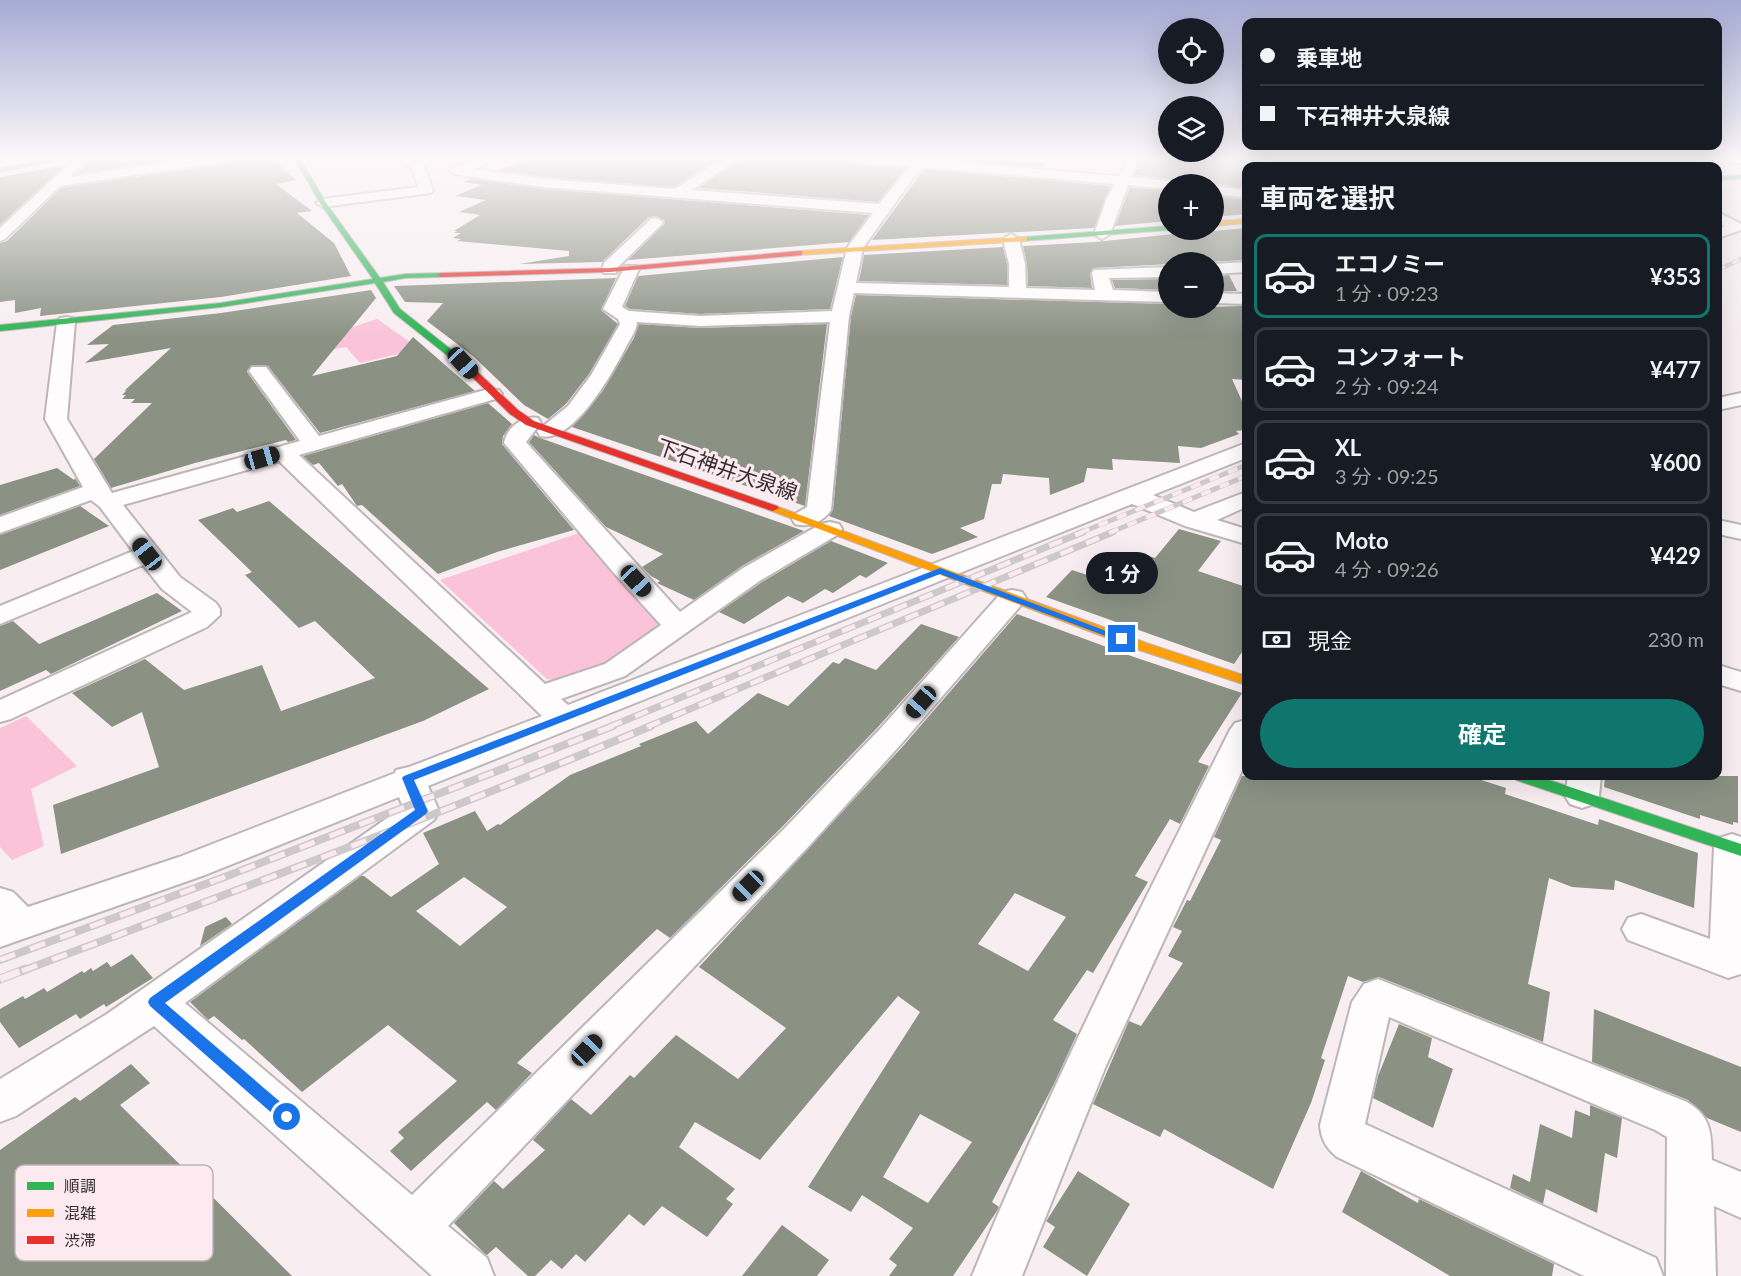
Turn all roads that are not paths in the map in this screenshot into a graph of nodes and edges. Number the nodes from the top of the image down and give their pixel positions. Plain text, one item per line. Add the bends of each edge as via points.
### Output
1 (19, 218) edge
2 (333, 218) edge
3 (877, 218) edge
4 (1107, 218) edge
5 (1722, 218) edge
6 (1242, 221) edge
7 (656, 222) dead end
8 (1224, 223) edge
9 (1158, 229) edge
10 (1722, 232) edge
11 (1102, 234) junction
12 (0, 236) edge
13 (1011, 239) junction
14 (855, 248) junction
15 (1242, 267) edge
16 (1224, 268) edge
17 (631, 269) junction
18 (609, 270) junction
19 (1158, 272) edge
20 (379, 281) junction
21 (848, 288) junction
22 (1018, 294) junction
23 (1109, 296) junction
24 (1158, 297) edge
25 (1224, 298) edge
26 (1242, 299) edge
27 (625, 316) junction
28 (840, 316) junction
29 (66, 322) junction
30 (0, 328) edge
31 (259, 371) dead end
32 (492, 394) junction
33 (1741, 399) edge
34 (1722, 403) edge
35 (539, 427) junction
36 (313, 443) junction
37 (283, 452) junction
38 (1242, 452) edge
39 (1132, 495) junction
40 (102, 496) junction
41 (1242, 501) edge
42 (804, 519) junction
43 (1194, 522) junction
44 (0, 526) edge
45 (1722, 528) edge
46 (830, 529) junction
47 (1741, 532) edge
48 (1242, 536) edge
49 (147, 554) junction
50 (940, 571) junction
51 (1012, 598) junction
52 (0, 616) edge
53 (678, 626) junction
54 (1722, 675) edge
55 (1242, 680) edge
56 (1741, 682) edge
57 (542, 695) junction
58 (0, 712) edge
59 (564, 718) junction
60 (1242, 738) edge
61 (408, 778) junction
62 (1546, 780) edge
63 (1583, 786) edge
64 (1737, 849) edge
65 (7, 920) edge
66 (1641, 929) dead end
67 (154, 1002) junction
68 (0, 1102) edge
69 (1691, 1174) junction
70 (1741, 1195) edge
71 (414, 1227) junction
72 (469, 1276) edge
73 (998, 1276) edge
74 (1638, 1276) edge
75 (1691, 1276) edge

1 - 12 street
2 - 20 main road, 下石神井大泉線
3 - 14 street
4 - 11 street
5 - 10 street via 1736,227
6 - 8 main road
7 - 18 street
9 - 11 main road
11 - 13 main road
13 - 14 main road
13 - 22 street
14 - 17 main road
14 - 21 street
15 - 16 street
17 - 18 main road
17 - 27 street via 612,309
18 - 20 main road via 414,276
19 - 23 street via 1100,273
20 - 29 main road via 221,305
20 - 32 main road, 下石神井大泉線 via 397,311 463,363
21 - 22 street
21 - 28 street
22 - 23 street
23 - 24 street
25 - 26 street
27 - 28 street via 700,321
27 - 35 street via 629,324 600,377 575,410
28 - 42 street via 819,510
29 - 30 main road
29 - 40 street via 56,419
31 - 36 street
32 - 35 main road, 下石神井大泉線
32 - 36 street
33 - 34 street
35 - 42 main road, 下石神井大泉線
35 - 53 street via 518,435 515,443
36 - 37 street
37 - 40 street
37 - 57 street
38 - 39 street
39 - 43 street
39 - 50 street
40 - 44 street
40 - 49 street
41 - 43 street
42 - 46 main road, 下石神井大泉線
43 - 48 street
45 - 47 street
46 - 50 main road, 下石神井大泉線
46 - 53 street via 752,574
49 - 52 street
49 - 58 street via 171,583 206,609 206,615
50 - 51 main road, 下石神井大泉線
50 - 59 street
51 - 55 main road, 下石神井大泉線
51 - 71 street via 796,838
53 - 57 street via 615,670
54 - 56 street
57 - 59 street
59 - 61 street
60 - 73 street via 1115,997 1027,1198
61 - 65 street via 192,866
61 - 67 street via 422,811
62 - 63 main road
63 - 64 main road
64 - 66 street via 1728,962
67 - 68 street
67 - 71 street
69 - 70 street
69 - 74 street via 1689,1132 1671,1116 1390,1000 1378,996 1372,1002 1343,1134
69 - 75 street
71 - 72 street

